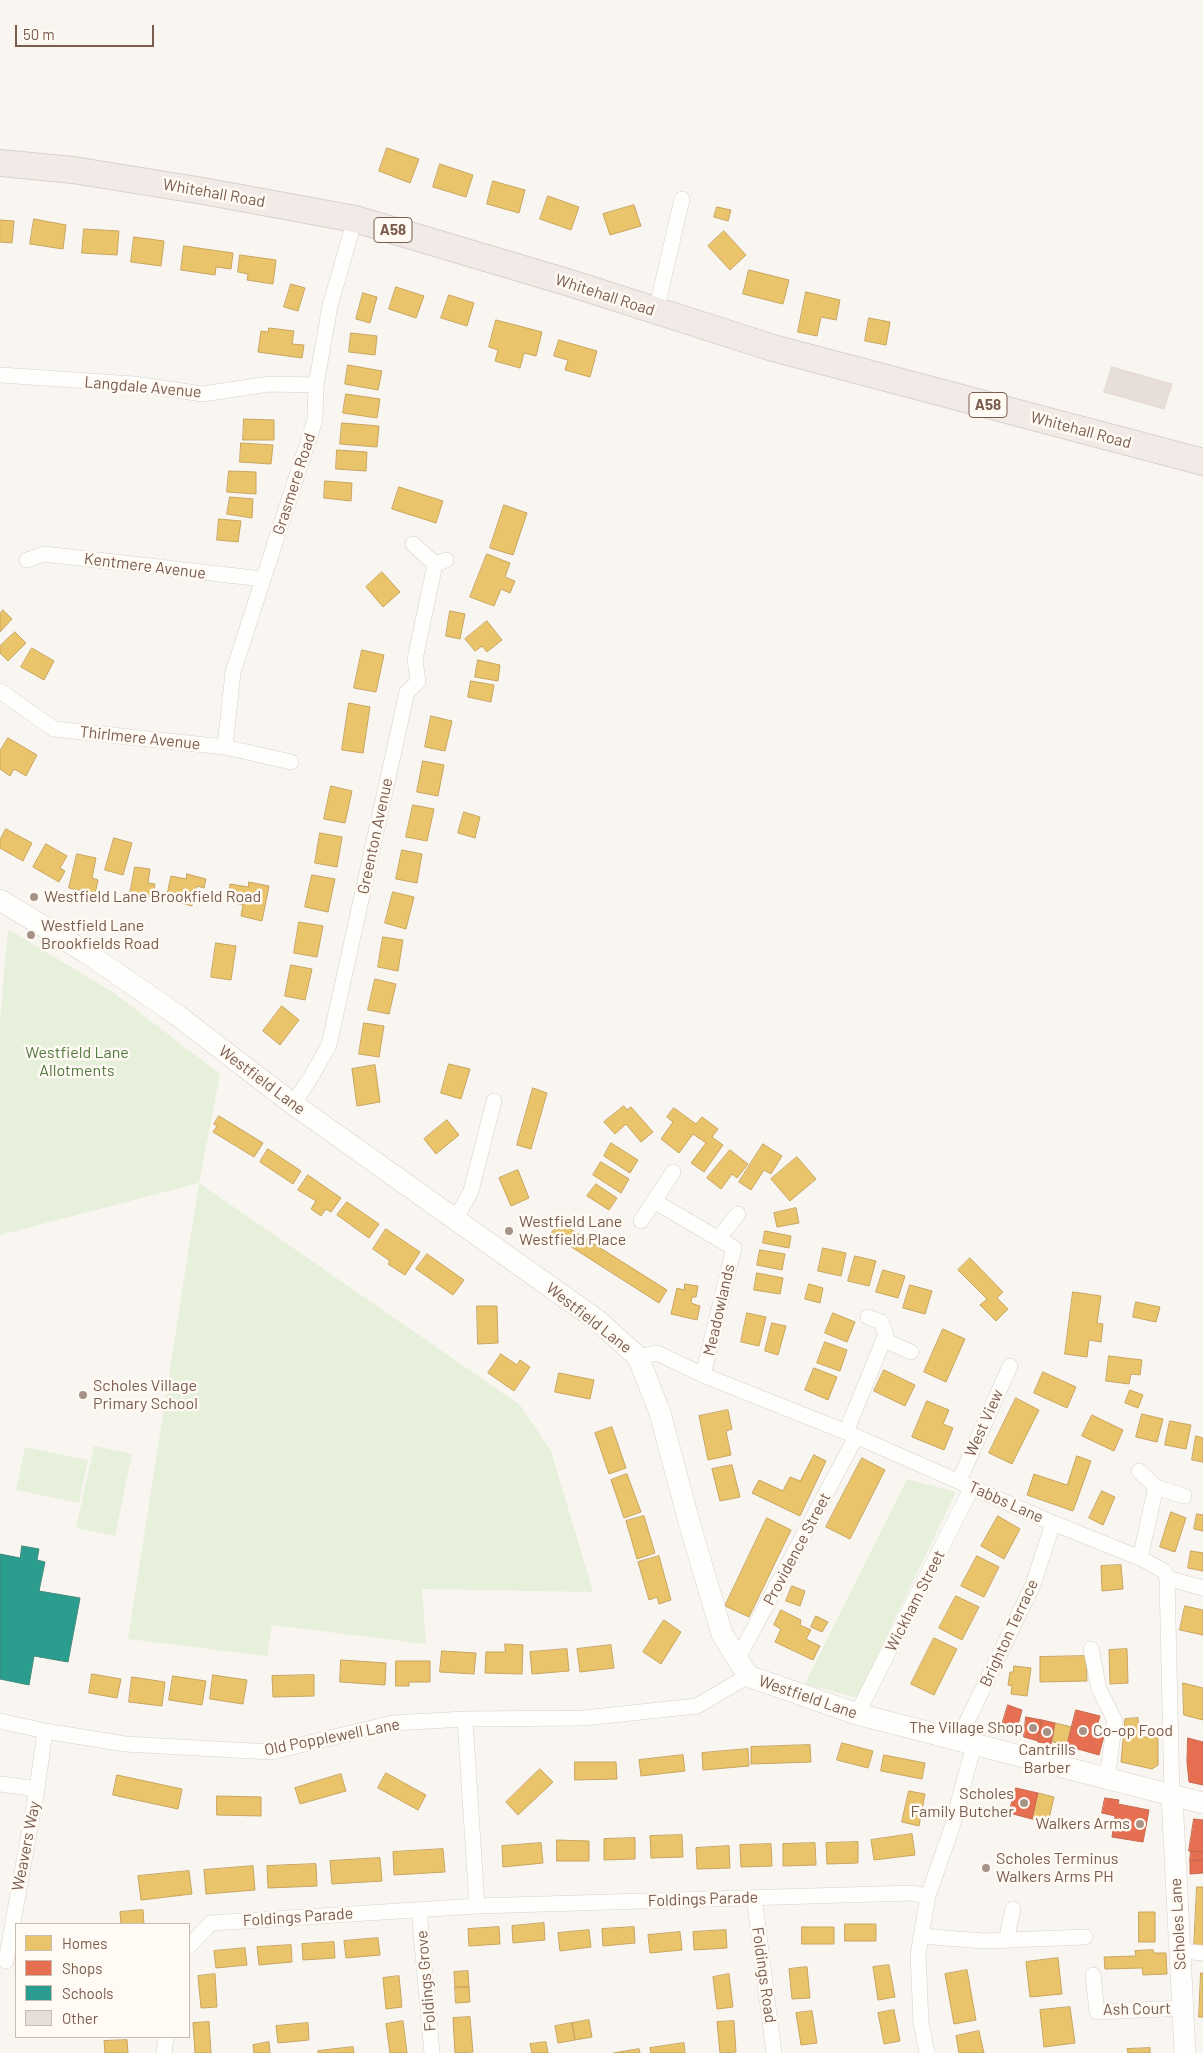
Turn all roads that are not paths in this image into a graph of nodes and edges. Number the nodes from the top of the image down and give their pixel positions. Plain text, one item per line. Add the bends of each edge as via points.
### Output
1 (0, 163) edge
2 (682, 199) dead end
3 (355, 219) junction
4 (656, 311) junction
5 (0, 375) edge
6 (316, 385) junction
7 (1203, 462) edge
8 (413, 544) dead end
9 (27, 560) dead end
10 (263, 580) junction
11 (0, 691) edge
12 (225, 747) junction
13 (291, 762) dead end
14 (0, 900) edge
15 (494, 1101) dead end
16 (293, 1104) junction
17 (673, 1172) dead end
18 (654, 1201) junction
19 (738, 1214) dead end
20 (455, 1220) junction
21 (641, 1221) dead end
22 (718, 1239) junction
23 (868, 1317) dead end
24 (885, 1337) junction
25 (911, 1352) dead end
26 (638, 1357) junction
27 (1010, 1366) dead end
28 (703, 1375) junction
29 (851, 1435) junction
30 (1139, 1471) dead end
31 (966, 1484) junction
32 (1156, 1487) junction
33 (1184, 1496) dead end
34 (1053, 1523) junction
35 (1140, 1558) junction
36 (1167, 1578) junction
37 (1203, 1588) edge
38 (1091, 1649) dead end
39 (742, 1668) junction
40 (856, 1714) junction
41 (466, 1719) junction
42 (0, 1721) edge
43 (45, 1731) junction
44 (966, 1742) junction
45 (1107, 1778) junction
46 (0, 1784) edge
47 (37, 1789) junction
48 (1172, 1796) junction
49 (1203, 1803) edge
50 (928, 1896) junction
51 (754, 1897) junction
52 (477, 1906) junction
53 (1013, 1909) dead end
54 (419, 1910) junction
55 (6, 1922) edge
56 (921, 1936) junction
57 (1085, 1937) dead end
58 (1006, 1941) junction
59 (190, 1945) edge
60 (1180, 1950) junction
61 (1203, 1953) edge
62 (6, 1961) dead end
63 (1093, 1975) dead end
64 (1183, 2008) junction
65 (166, 2038) edge
66 (164, 2053) edge
67 (432, 2053) edge
68 (774, 2053) edge
69 (927, 2053) edge
70 (1186, 2053) edge

1 - 3 highway, Whitehall Road / A58 via 73,170
2 - 4 street
3 - 4 highway, Whitehall Road / A58
3 - 6 street, Grasmere Road via 330,306
4 - 7 highway, Whitehall Road / A58 via 783,351
5 - 6 street, Langdale Avenue via 134,384 203,394 269,384
6 - 10 street, Grasmere Road via 315,420
8 - 16 street, Greenton Avenue via 440,562 415,659 418,682 407,692 329,1045
9 - 10 street, Kentmere Avenue via 44,554
10 - 12 street, Grasmere Road via 233,672
11 - 12 street, Thirlmere Avenue via 54,729
12 - 13 street, Thirlmere Avenue
14 - 16 main road, Westfield Lane via 95,958 177,1015
15 - 20 street via 471,1190
16 - 20 main road, Westfield Lane
17 - 18 street
18 - 21 street
18 - 22 street, Meadowlands
19 - 22 street
20 - 26 main road, Westfield Lane via 596,1320
22 - 28 street, Meadowlands via 734,1248
23 - 24 street via 881,1322
24 - 25 street
24 - 29 street, Providence Street
26 - 28 street, Tabbs Lane via 657,1353
26 - 39 main road, Westfield Lane via 660,1413 722,1634
27 - 31 street, West View
28 - 29 street, Tabbs Lane
29 - 31 street, Tabbs Lane
29 - 39 street, Providence Street
30 - 32 street
31 - 34 street, Tabbs Lane
31 - 40 street, Wickham Street
32 - 33 street
32 - 35 street
34 - 35 street, Tabbs Lane
34 - 44 street, Brighton Terrace via 1033,1584
35 - 36 street, Tabbs Lane via 1164,1571
36 - 37 street
36 - 48 street
38 - 45 street via 1099,1689 1115,1721
39 - 40 main road, Westfield Lane
39 - 41 street, Old Popplewell Lane via 697,1706 584,1718
40 - 44 main road, Westfield Lane
41 - 43 street, Old Popplewell Lane via 393,1723 271,1752 125,1744
41 - 52 street
42 - 43 street, Old Popplewell Lane
43 - 47 street, Weavers Way
44 - 45 main road, Westfield Lane
44 - 50 street, Brighton Terrace via 952,1828
45 - 48 main road, Westfield Lane
46 - 47 street
47 - 55 street, Weavers Way
48 - 49 main road, Westfield Lane
48 - 60 main road, Scholes Lane
50 - 51 street, Foldings Parade via 911,1893
50 - 56 street, Brighton Terrace
51 - 52 street, Foldings Parade
51 - 68 street, Foldings Road
52 - 54 street, Foldings Parade
53 - 58 street
54 - 59 street, Foldings Parade via 211,1923
54 - 67 street, Foldings Grove
55 - 62 street, Weavers Way
56 - 58 street
56 - 69 street, Brighton Terrace via 918,1955 921,2022
57 - 58 street
60 - 61 street
60 - 64 main road, Scholes Lane
63 - 64 street, Ash Court via 1096,2012
64 - 70 main road, Scholes Lane
65 - 66 street

